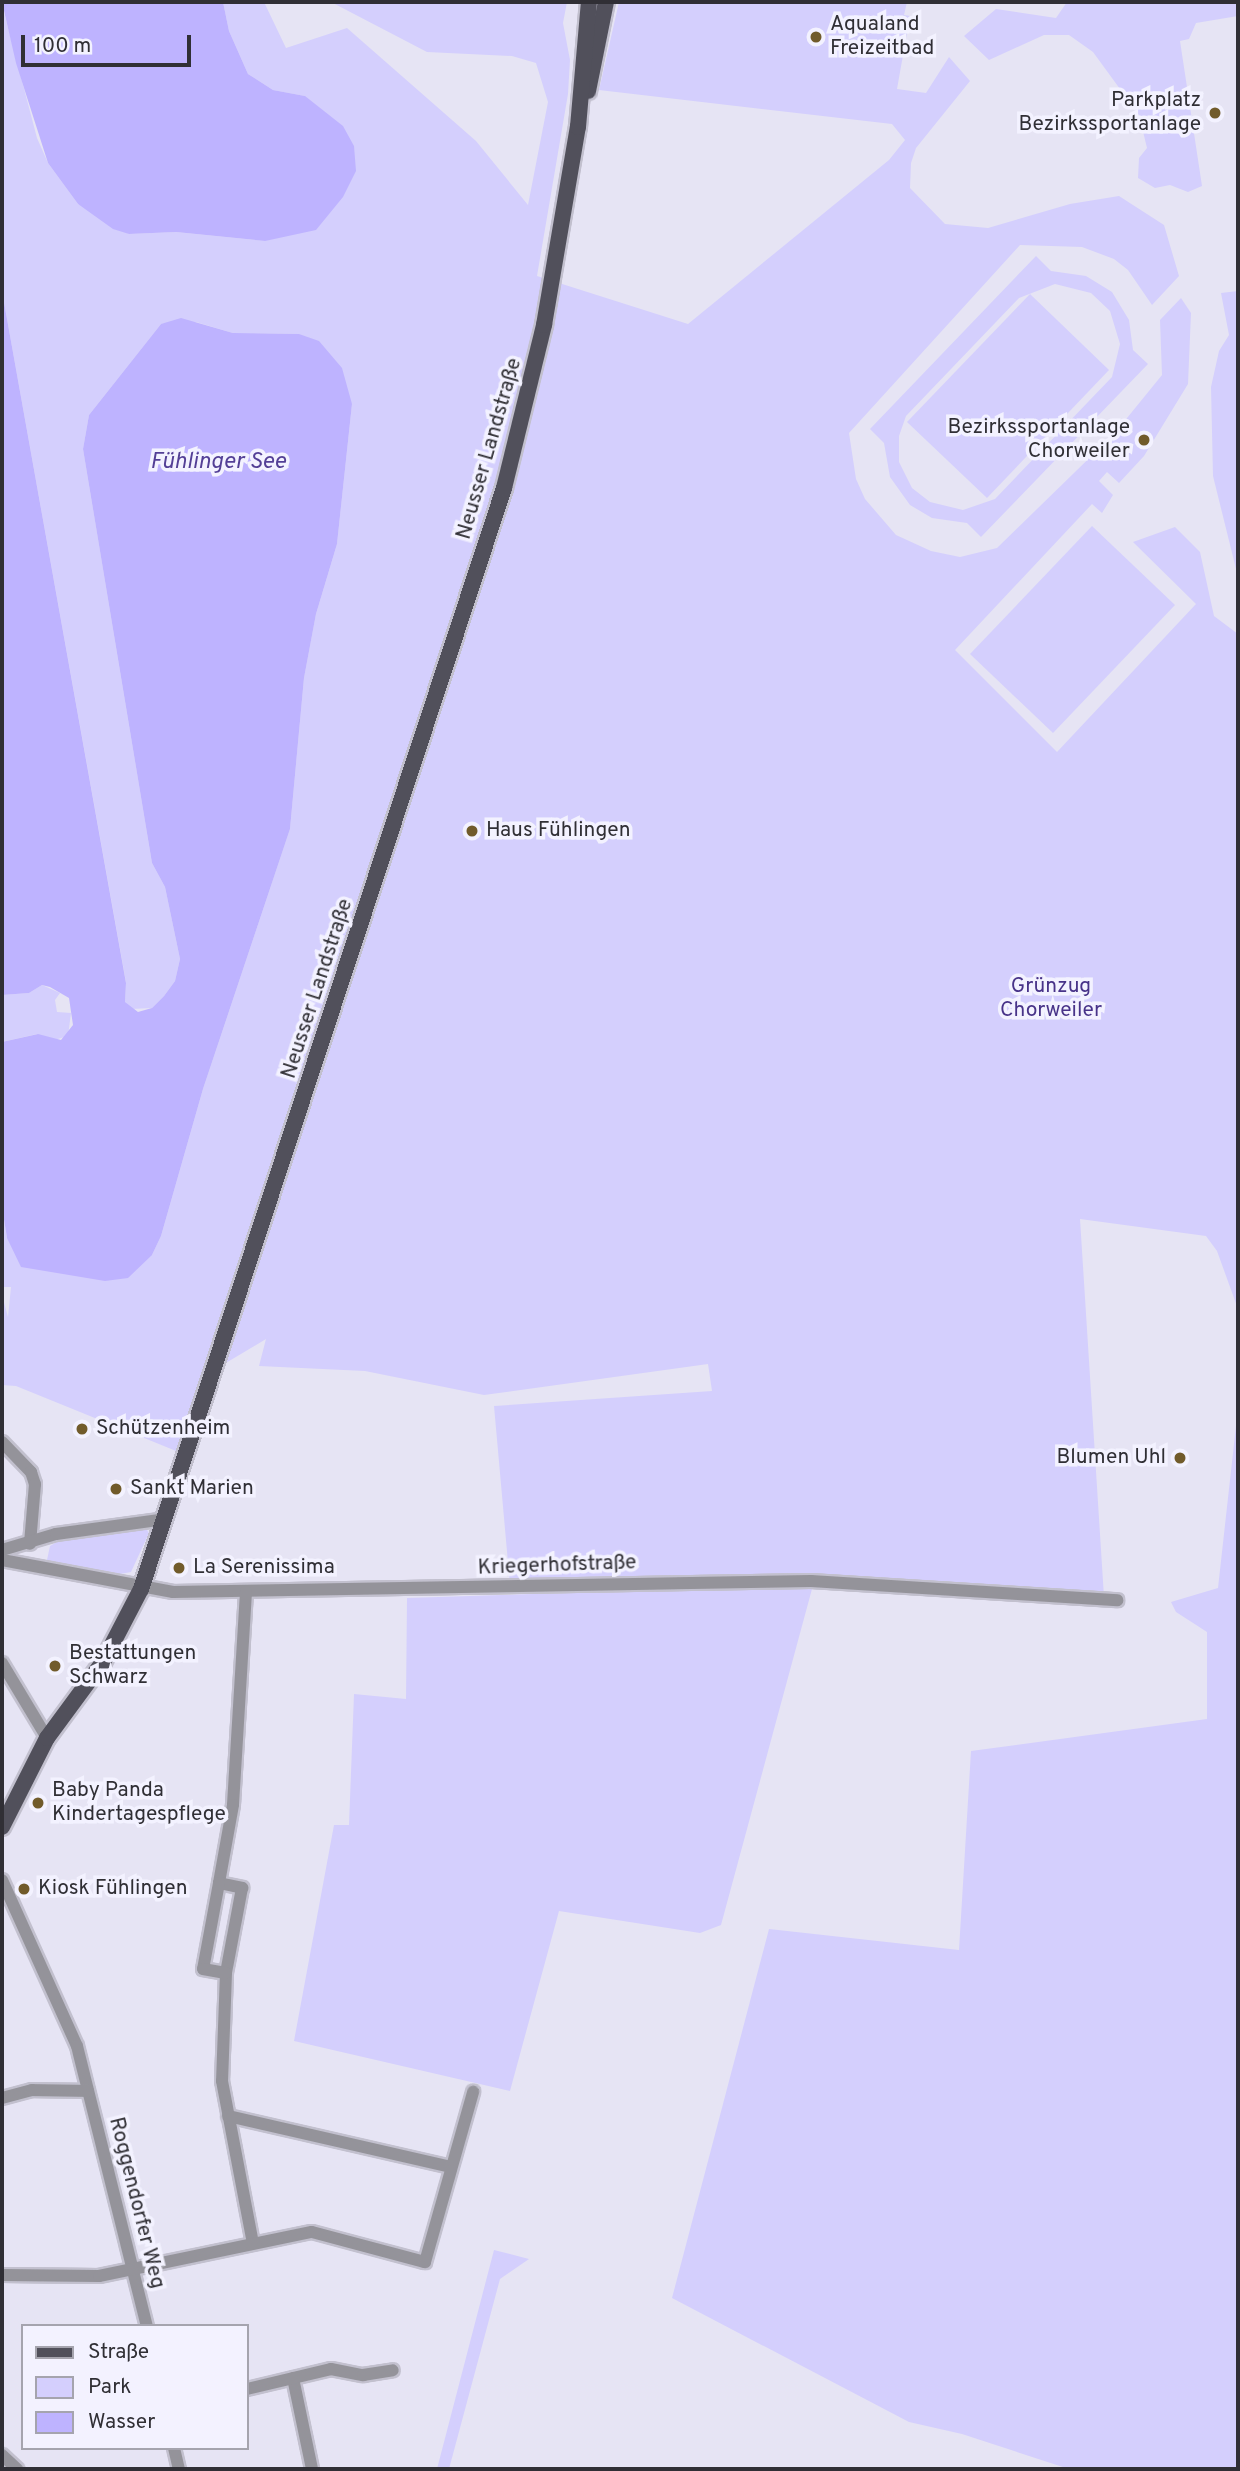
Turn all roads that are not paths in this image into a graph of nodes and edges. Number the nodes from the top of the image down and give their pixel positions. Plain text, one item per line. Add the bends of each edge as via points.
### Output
1 (589, 2) edge
2 (606, 2) edge
3 (578, 127) junction
4 (2, 1442) edge
5 (165, 1519) junction
6 (30, 1544) junction
7 (2, 1550) edge
8 (2, 1560) edge
9 (141, 1589) junction
10 (246, 1592) junction
11 (1116, 1600) dead end
12 (2, 1663) edge
13 (47, 1738) junction
14 (2, 1827) edge
15 (2, 1880) edge
16 (219, 1883) junction
17 (226, 1973) junction
18 (88, 2091) junction
19 (473, 2092) dead end
20 (2, 2098) edge
21 (228, 2116) junction
22 (451, 2167) junction
23 (253, 2243) junction
24 (135, 2270) junction
25 (2, 2275) edge
26 (147, 2324) edge
27 (393, 2370) dead end
28 (293, 2378) junction
29 (248, 2389) edge
30 (174, 2450) edge
31 (2, 2455) edge
32 (17, 2469) edge
33 (179, 2469) edge
34 (312, 2469) edge

1 - 3 main road, Neusser Landstraße
2 - 3 main road, Neusser Landstraße via 597,59
3 - 5 main road, Neusser Landstraße via 540,349 504,488
4 - 6 street via 31,1472 35,1485
5 - 6 street via 56,1534
5 - 9 main road, Neusser Landstraße
6 - 7 street
8 - 9 street, Kriegerhofstraße
9 - 10 street, Kriegerhofstraße
9 - 13 main road, Neusser Landstraße via 103,1662
10 - 11 street, Kriegerhofstraße via 811,1581
10 - 16 street via 233,1805
12 - 13 street
13 - 14 main road, Neusser Landstraße
15 - 18 street, Roggendorfer Weg via 77,2046
16 - 17 street via 242,1888
16 - 17 street via 203,1969
17 - 21 street via 222,2062
18 - 20 street via 32,2090
18 - 24 street, Roggendorfer Weg
19 - 22 street
21 - 22 street
21 - 23 street
22 - 23 street via 425,2262 312,2232
23 - 24 street
24 - 25 street via 99,2276
24 - 26 street, Roggendorfer Weg
27 - 28 street via 363,2375 331,2370
28 - 29 street
28 - 34 street
30 - 33 street
31 - 32 street

